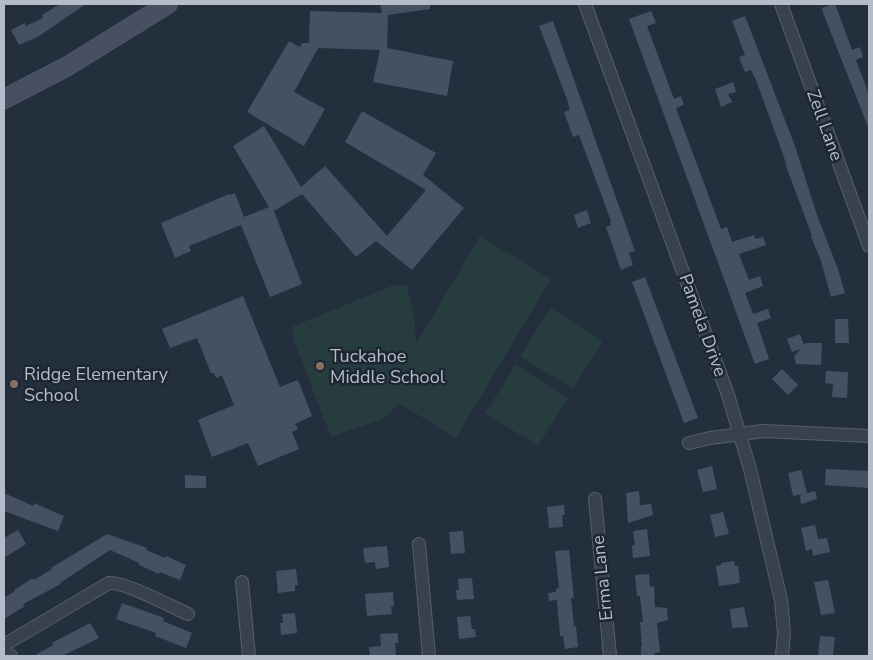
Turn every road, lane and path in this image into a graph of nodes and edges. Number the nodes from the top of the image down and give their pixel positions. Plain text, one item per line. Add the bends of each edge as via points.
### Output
1 (168, 4) edge
2 (587, 4) edge
3 (781, 4) edge
4 (4, 99) edge
5 (869, 246) edge
6 (740, 434) junction
7 (869, 436) edge
8 (689, 443) dead end
9 (595, 499) dead end
10 (419, 544) dead end
11 (242, 582) dead end
12 (188, 614) dead end
13 (4, 645) edge
14 (4, 651) edge
15 (11, 656) edge
16 (249, 656) edge
17 (428, 656) edge
18 (610, 656) edge
19 (782, 656) edge

1 - 4 main road via 66,67
2 - 6 street, Pamela Drive
3 - 5 street, Zell Lane
6 - 7 street via 763,431
6 - 8 street
6 - 19 street, Pamela Drive via 781,600 784,627
9 - 18 street, Erma Lane
10 - 17 street
11 - 16 street
12 - 13 street via 114,582
14 - 15 street

